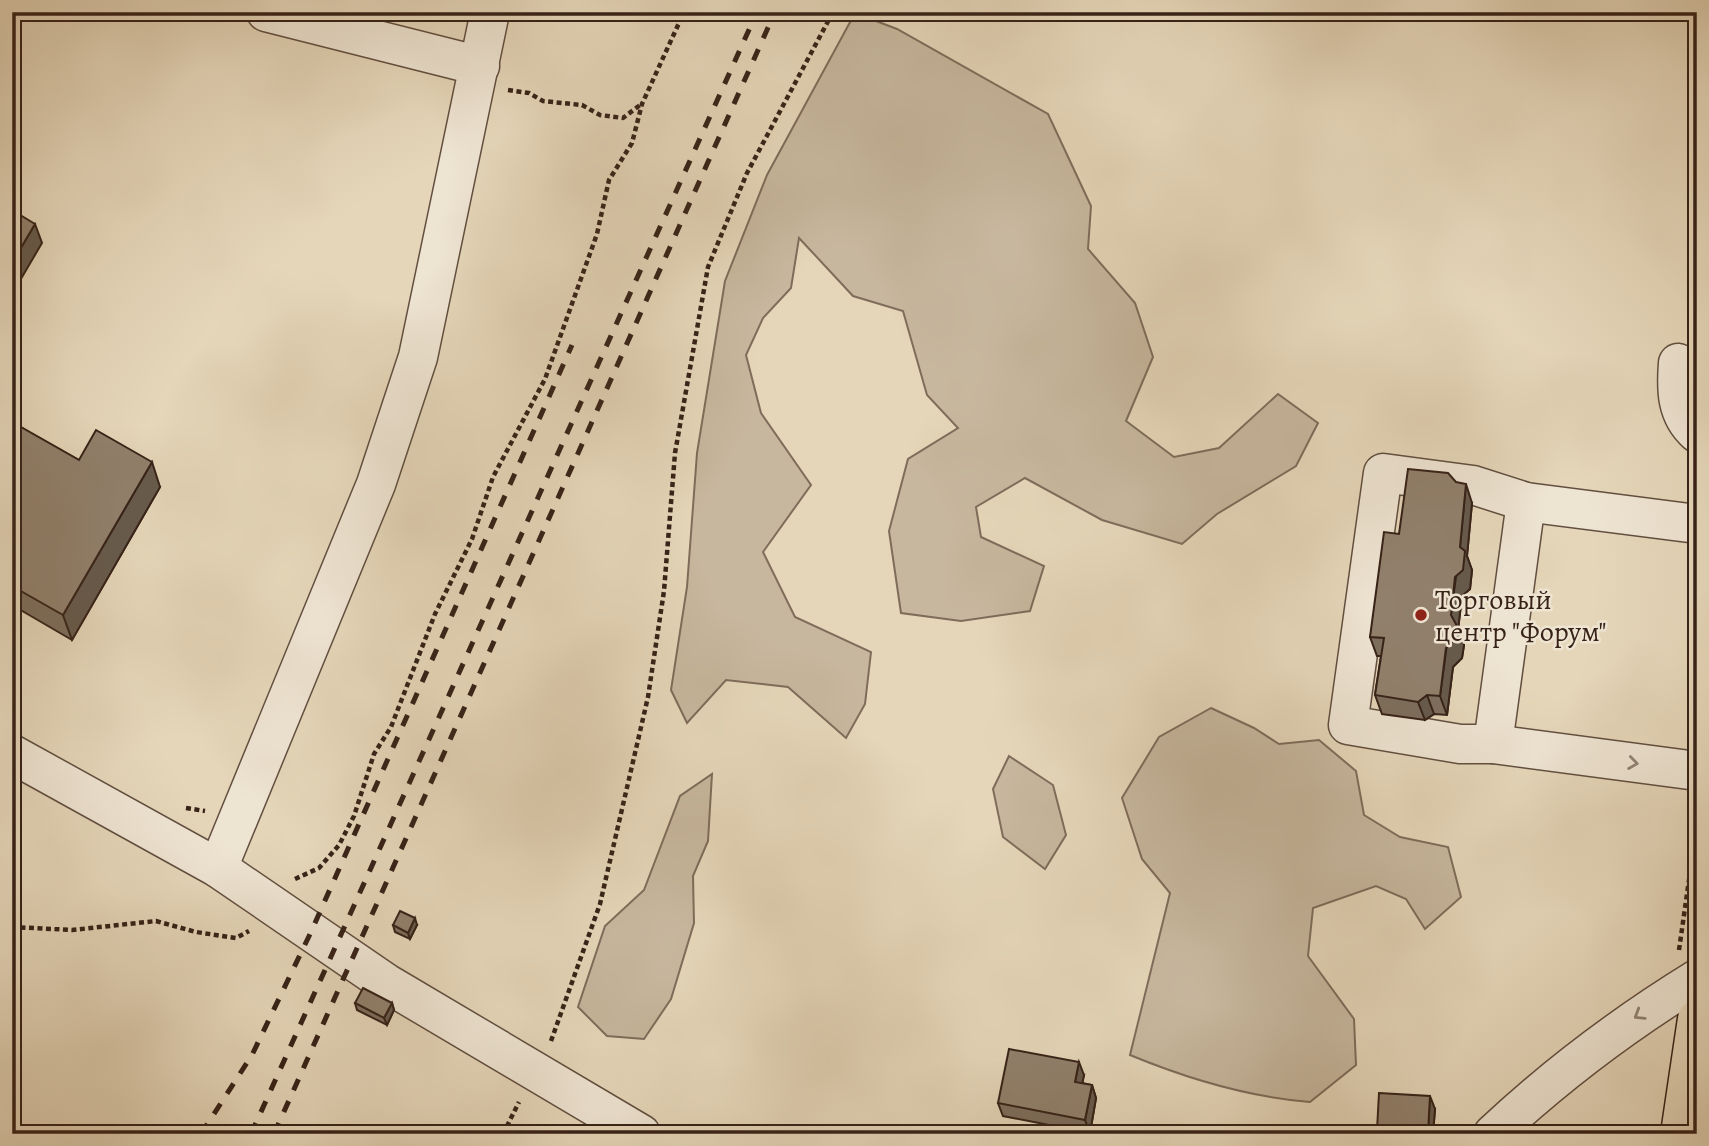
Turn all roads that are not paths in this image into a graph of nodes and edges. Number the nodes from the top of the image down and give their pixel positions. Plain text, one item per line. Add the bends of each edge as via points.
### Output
1 (266, 12) edge
2 (490, 12) edge
3 (489, 78) junction
4 (1678, 363) dead end
5 (1697, 433) edge
6 (1526, 502) junction
7 (1697, 524) edge
8 (1493, 744) junction
9 (12, 754) edge
10 (1697, 771) edge
11 (218, 868) junction
12 (1697, 979) edge
13 (1697, 1018) edge
14 (641, 1134) edge
15 (1493, 1134) edge
16 (1680, 1134) edge

1 - 3 street
2 - 3 street
3 - 11 street via 418,357 376,484
4 - 5 street via 1676,394 1689,426
6 - 7 street
6 - 8 street
6 - 8 street via 1473,485 1383,473 1348,725 1460,744
8 -> 10 street
9 - 11 street
11 - 14 street via 386,983
12 -> 15 street via 1630,1020
13 - 16 main road

